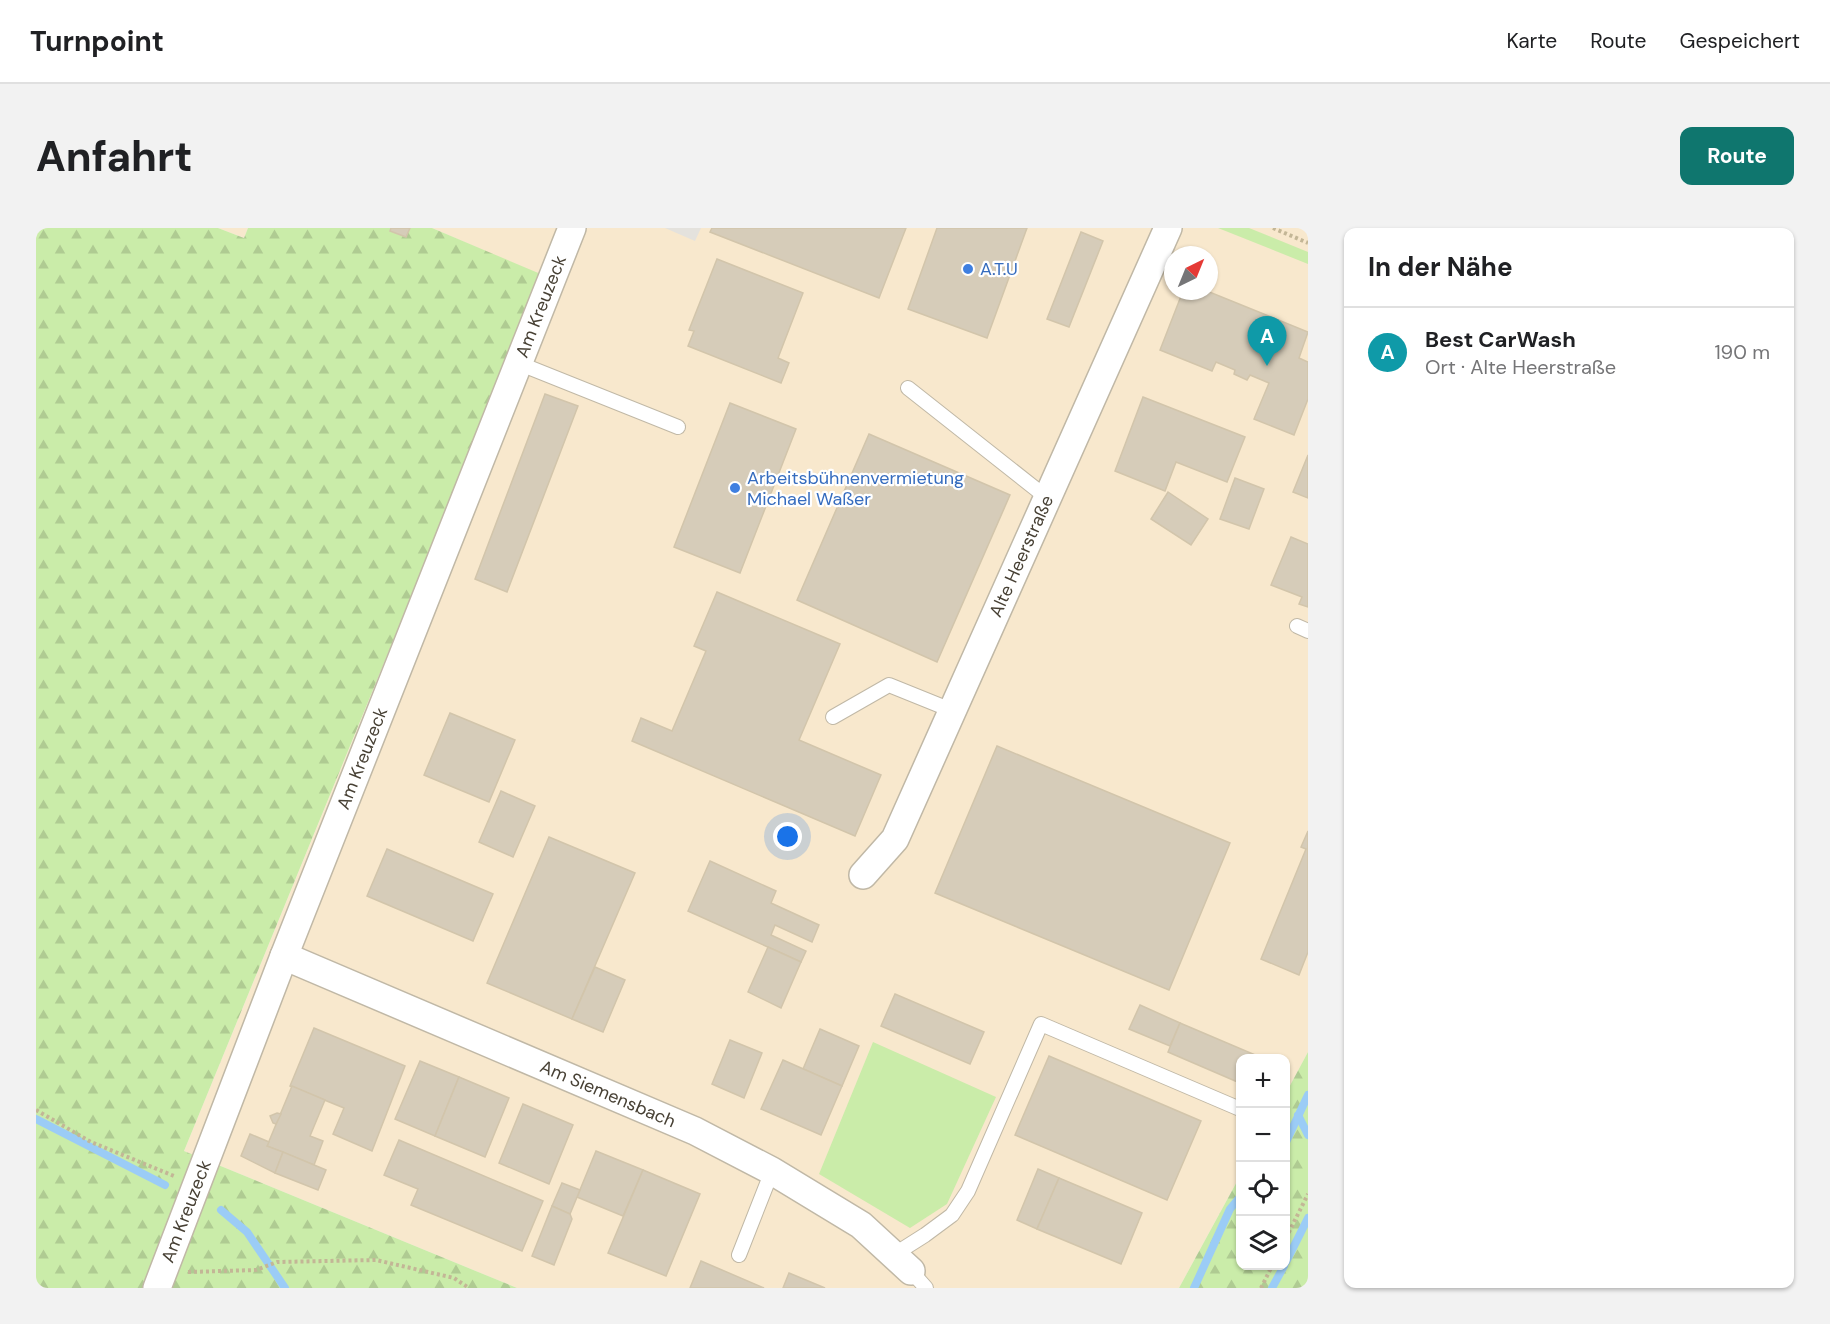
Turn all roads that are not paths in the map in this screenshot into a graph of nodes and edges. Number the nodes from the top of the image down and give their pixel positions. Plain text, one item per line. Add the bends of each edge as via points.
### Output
1 (572, 228) edge
2 (1168, 228) edge
3 (518, 363) junction
4 (908, 388) dead end
5 (678, 427) dead end
6 (1046, 497) junction
7 (951, 710) junction
8 (833, 717) dead end
9 (863, 875) dead end
10 (284, 956) junction
11 (1238, 1108) edge
12 (772, 1171) junction
13 (739, 1255) dead end
14 (911, 1271) edge
15 (162, 1276) edge

1 - 3 street, Am Kreuzeck
2 - 6 street, Alte Heerstraße
3 - 5 lane
3 - 10 street, Am Kreuzeck
4 - 6 lane
6 - 7 street, Alte Heerstraße
7 - 8 lane via 889,685
7 - 9 street, Alte Heerstraße via 895,839
10 - 12 street, Am Siemensbach via 695,1131
10 - 15 street, Am Kreuzeck
11 - 14 lane via 1041,1024 968,1191 952,1215 925,1235
12 - 13 lane
12 - 14 street, Am Siemensbach via 861,1225

